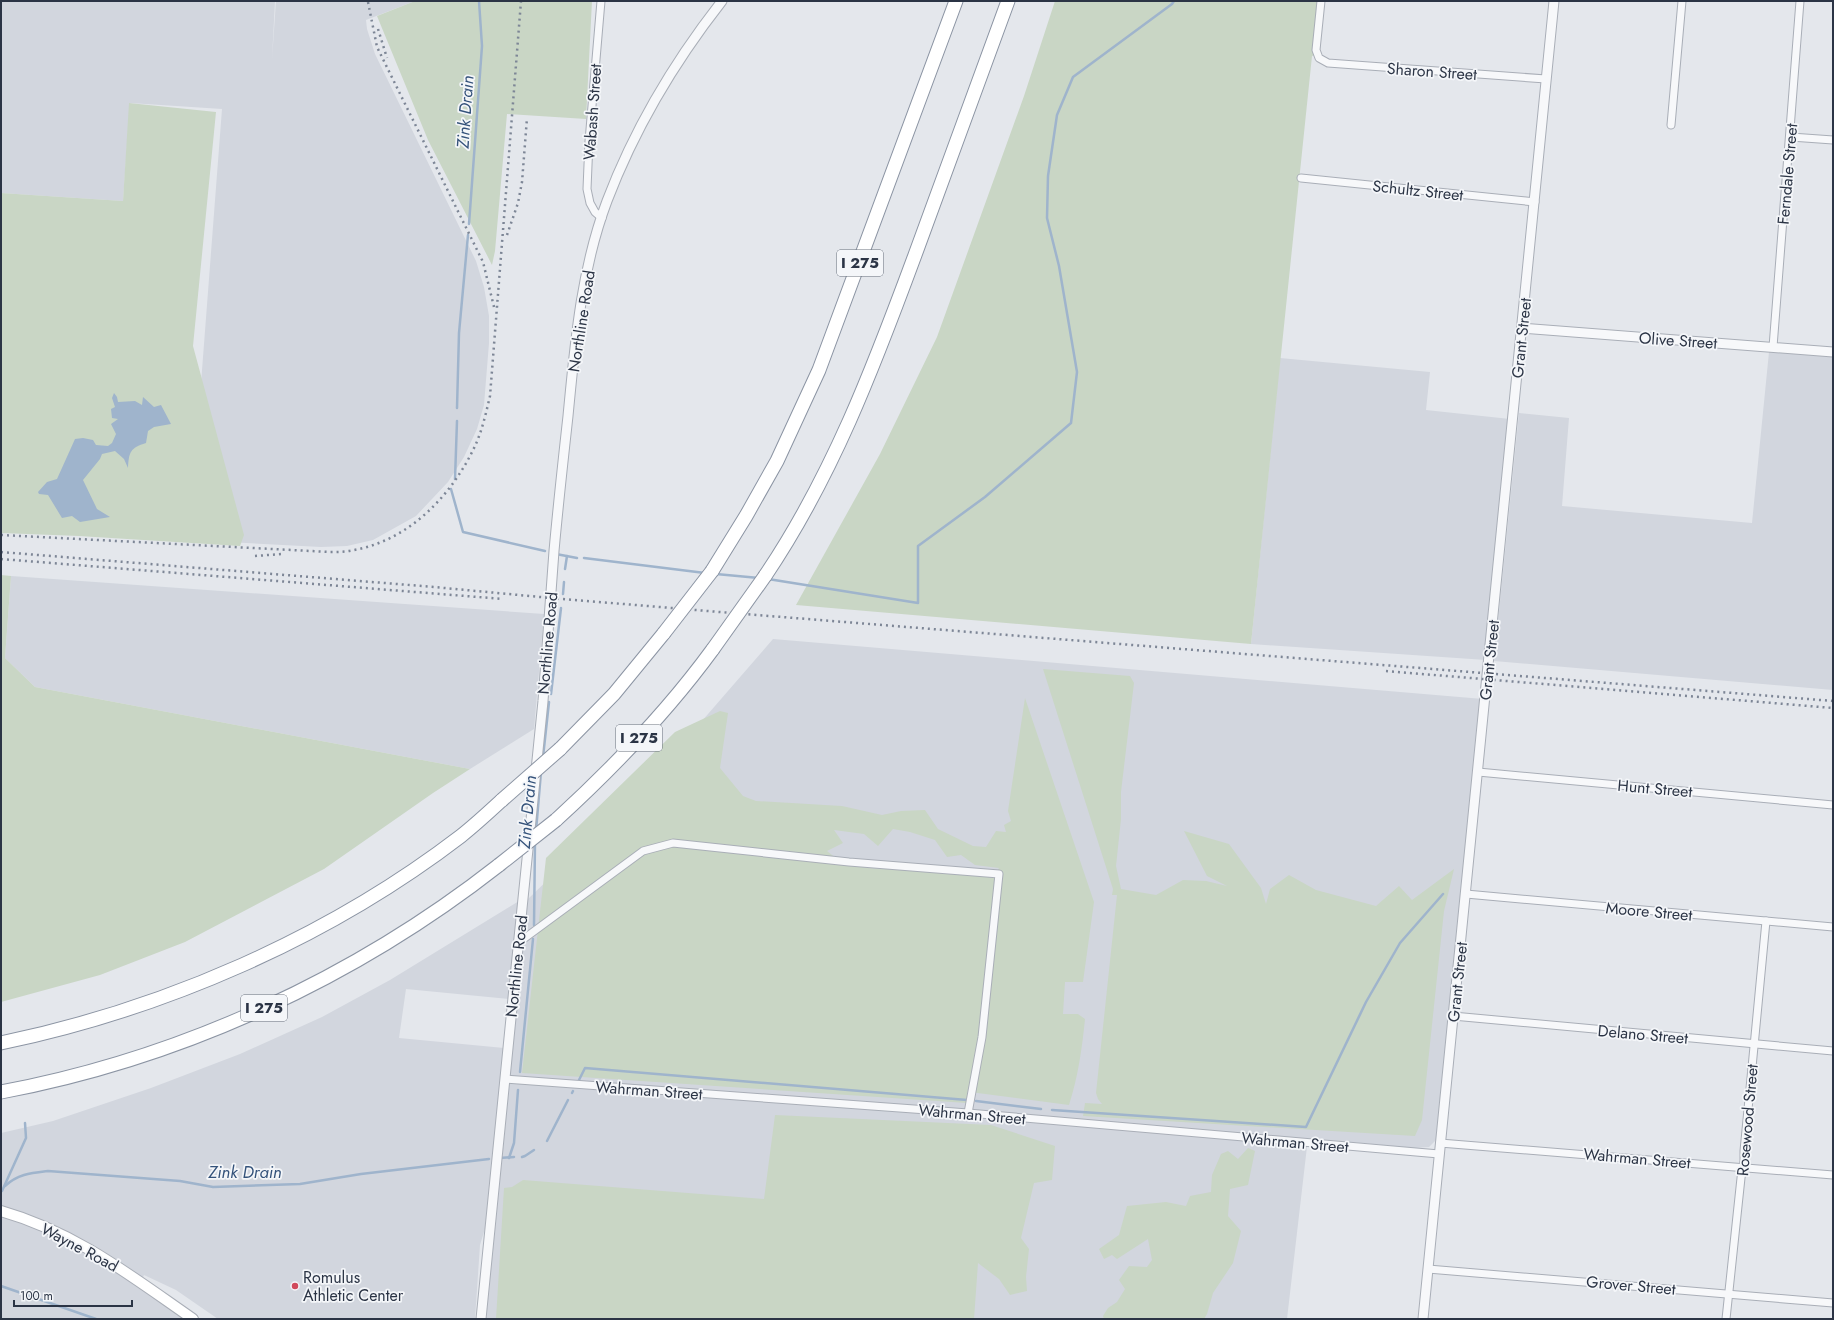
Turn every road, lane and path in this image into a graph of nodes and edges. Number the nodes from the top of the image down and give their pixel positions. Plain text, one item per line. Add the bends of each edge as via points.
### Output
1 (601, 1) edge
2 (722, 1) edge
3 (956, 1) edge
4 (1008, 1) edge
5 (1321, 1) edge
6 (1554, 1) edge
7 (1682, 1) edge
8 (1800, 1) edge
9 (1546, 80) junction
10 (1671, 125) dead end
11 (1790, 137) junction
12 (1833, 140) edge
13 (1301, 178) dead end
14 (1535, 202) junction
15 (602, 218) junction
16 (1522, 328) junction
17 (1773, 347) junction
18 (1833, 352) edge
19 (1478, 772) junction
20 (1833, 805) edge
21 (1466, 894) junction
22 (1766, 921) junction
23 (1833, 927) edge
24 (518, 943) junction
25 (1453, 1016) junction
26 (1, 1043) edge
27 (1754, 1044) junction
28 (1833, 1051) edge
29 (505, 1078) junction
30 (1, 1092) edge
31 (968, 1113) junction
32 (1440, 1143) junction
33 (1439, 1154) junction
34 (1743, 1168) junction
35 (1833, 1176) edge
36 (1, 1211) edge
37 (1428, 1269) junction
38 (1729, 1293) junction
39 (1833, 1303) edge
40 (193, 1319) edge
41 (481, 1319) edge
42 (1423, 1319) edge
43 (1726, 1319) edge

1 - 15 street, Wabash Street via 587,188 590,203
2 - 15 street, Northline Road via 690,44 652,106 628,154
3 - 26 highway, I 275, bridge via 819,370 777,461 712,571 614,694 560,749 462,835 398,880 331,920 204,981 151,1002 72,1026
4 - 30 highway, I 275, bridge via 863,392 820,482 794,531 765,576 690,681 646,731 556,820 422,920 375,950 274,1003 199,1035 56,1080
5 - 9 street, Sharon Street via 1316,50 1319,58 1328,63
6 - 9 street, Grant Street
7 - 10 street
8 - 11 street, Ferndale Street
9 - 14 street, Grant Street
11 - 12 street
11 - 17 street, Ferndale Street
13 - 14 street, Schultz Street
14 - 16 street, Grant Street
15 - 24 street, Northline Road via 578,316
16 - 17 street, Olive Street
16 - 19 street, Grant Street
17 - 18 street, Olive Street
19 - 20 street, Hunt Street
19 - 21 street, Grant Street
21 - 22 street, Moore Street
21 - 25 street, Grant Street
22 - 23 street, Moore Street
22 - 27 street, Rosewood Street
24 - 29 street, Northline Road
24 - 31 street via 643,851 673,843 849,862 999,874 982,1036
25 - 27 street, Delano Street
25 - 32 street, Grant Street
27 - 28 street, Delano Street
27 - 34 street, Rosewood Street
29 - 31 street, Wahrman Street
29 - 41 street, Northline Road
31 - 33 street, Wahrman Street
32 - 33 street, Grant Street
32 - 34 street, Wahrman Street
33 - 37 street, Grant Street
34 - 35 street, Wahrman Street
34 - 38 street, Rosewood Street
36 - 40 main road, Wayne Road via 52,1229 102,1256
37 - 38 street, Grover Street
37 - 42 street, Grant Street
38 - 39 street, Grover Street
38 - 43 street, Rosewood Street

